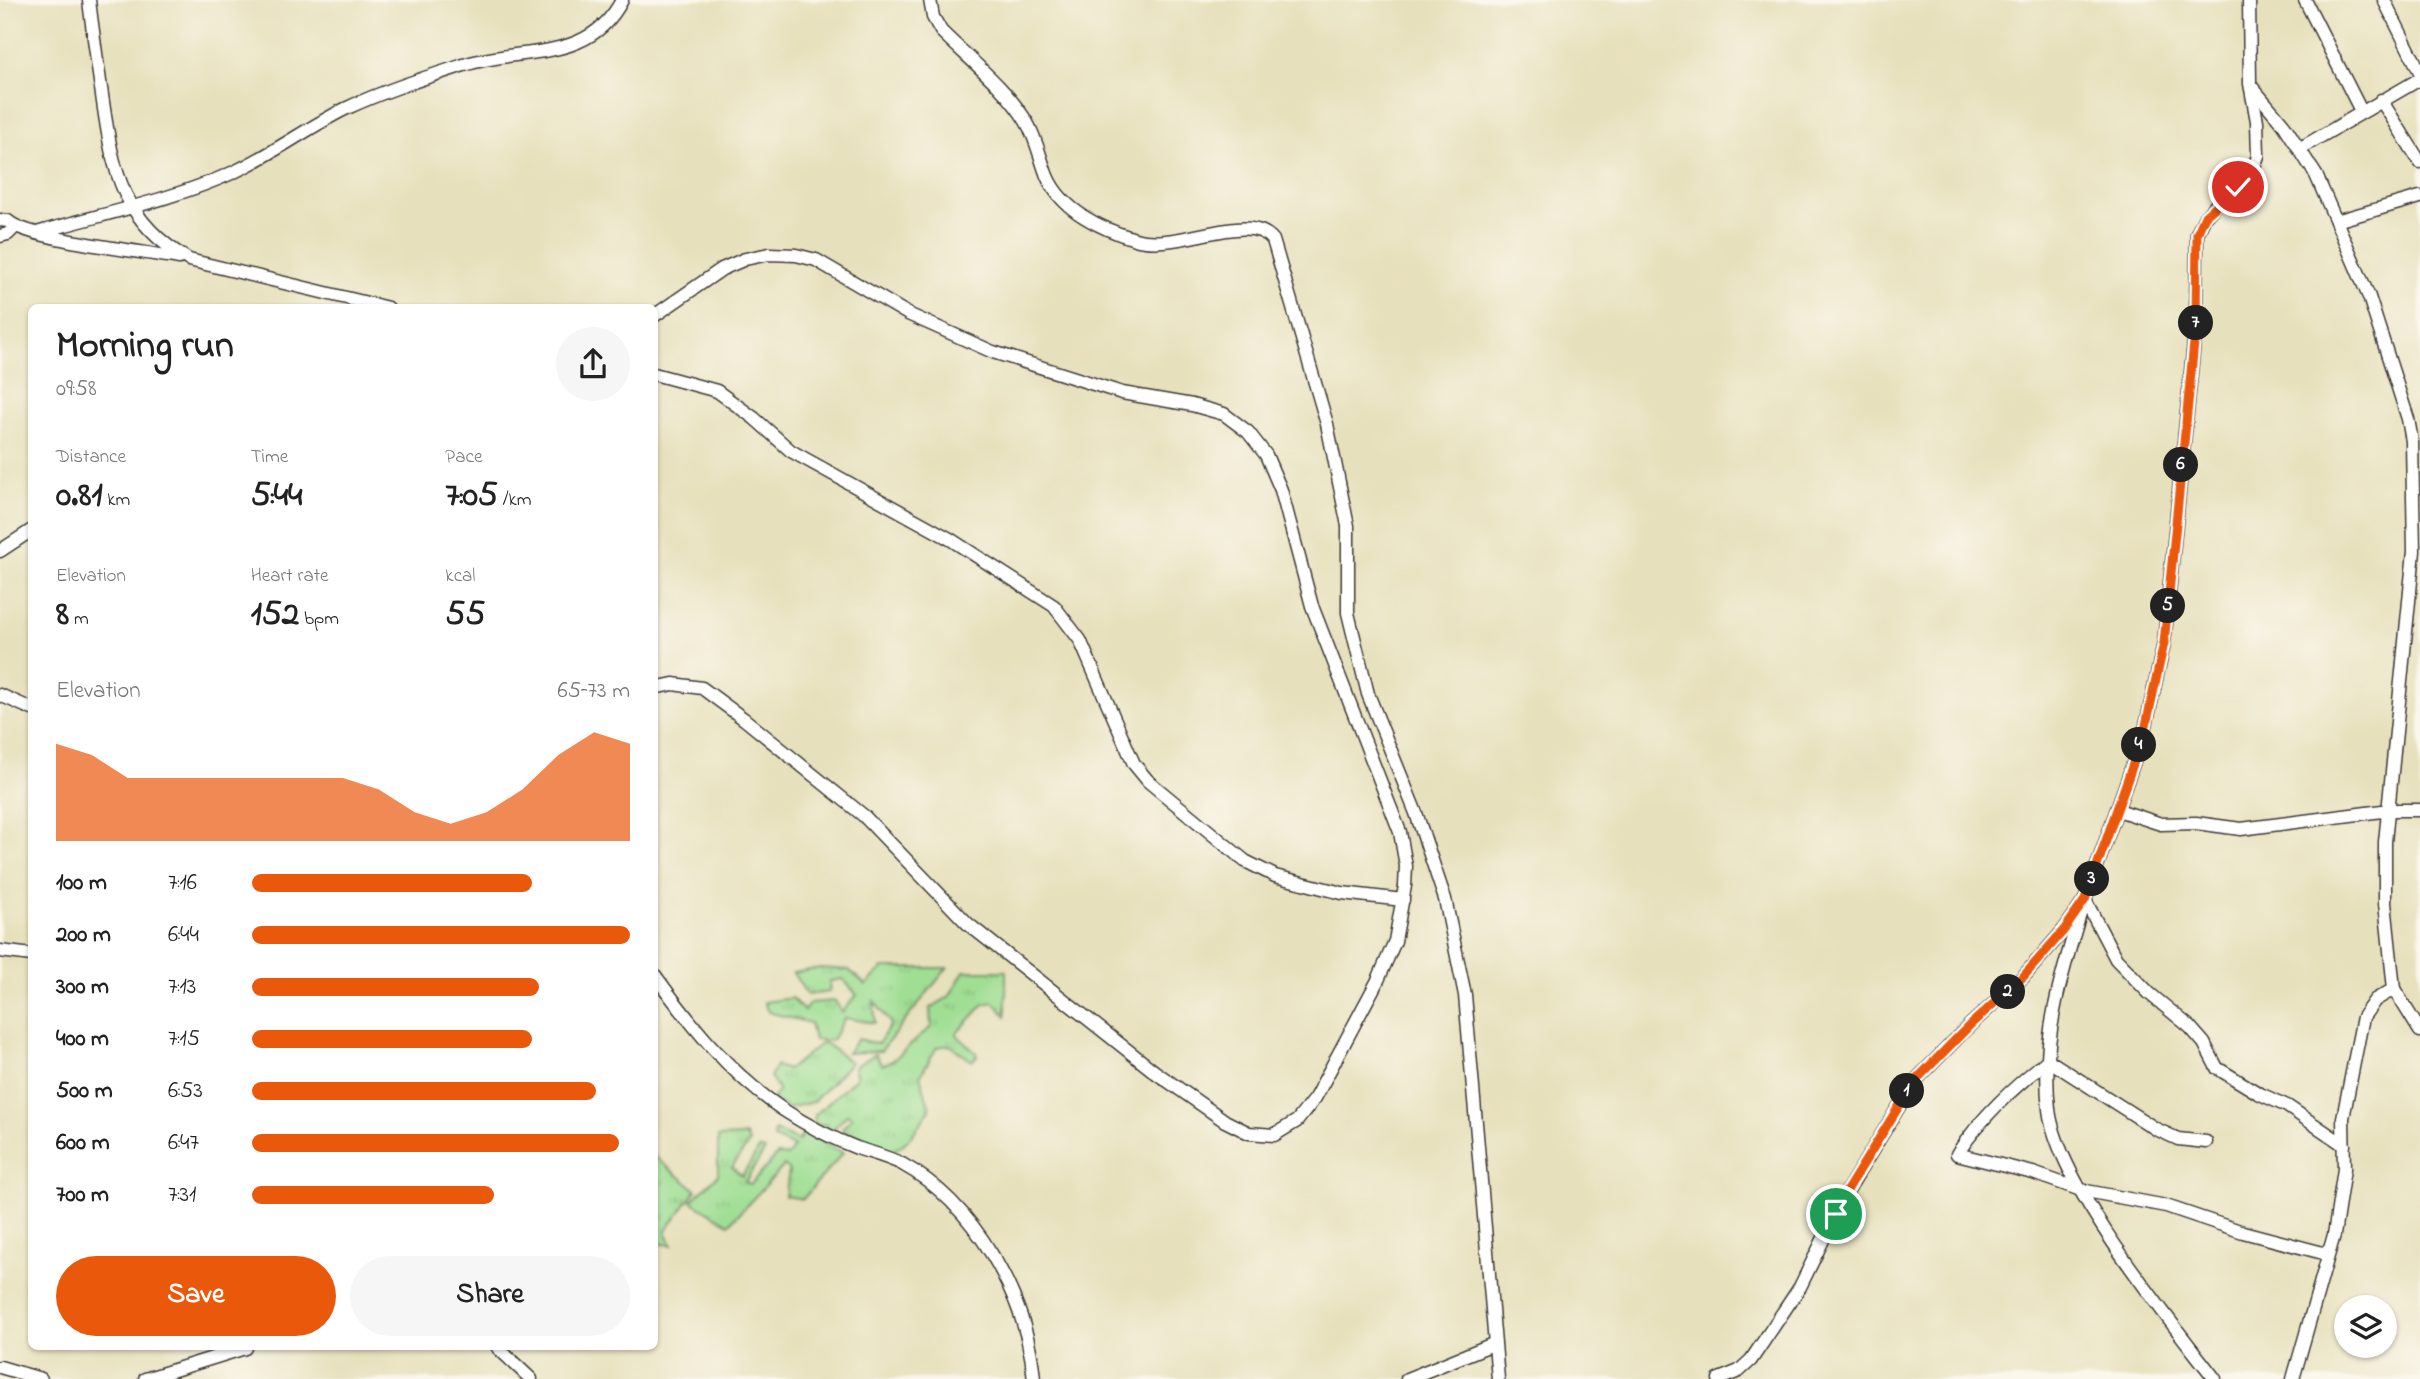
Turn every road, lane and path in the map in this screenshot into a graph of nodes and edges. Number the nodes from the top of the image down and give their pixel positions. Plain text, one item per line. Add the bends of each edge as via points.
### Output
1 (89, 0) edge
2 (622, 0) edge
3 (930, 0) edge
4 (2249, 0) edge
5 (2305, 0) edge
6 (2384, 0) edge
7 (2420, 72) edge
8 (2420, 79) edge
9 (2250, 84) junction
10 (2381, 100) junction
11 (2361, 111) junction
12 (2299, 149) junction
13 (2420, 162) edge
14 (2420, 197) edge
15 (130, 206) junction
16 (0, 220) edge
17 (2336, 220) junction
18 (14, 228) junction
19 (37, 233) junction
20 (0, 236) edge
21 (189, 260) junction
22 (371, 304) edge
23 (658, 313) edge
24 (658, 375) edge
25 (28, 533) edge
26 (0, 551) edge
27 (2417, 551) edge
28 (658, 687) edge
29 (0, 695) edge
30 (28, 707) edge
31 (2118, 810) junction
32 (2390, 810) junction
33 (2420, 810) edge
34 (1403, 900) junction
35 (2085, 900) junction
36 (0, 951) edge
37 (28, 954) edge
38 (658, 979) edge
39 (2393, 989) junction
40 (2420, 1031) edge
41 (2048, 1060) junction
42 (2206, 1142) dead end
43 (2344, 1145) junction
44 (2081, 1190) junction
45 (2327, 1254) junction
46 (1493, 1343) junction
47 (239, 1350) edge
48 (500, 1350) edge
49 (0, 1367) edge
50 (41, 1379) edge
51 (145, 1379) edge
52 (531, 1379) edge
53 (1034, 1379) edge
54 (1408, 1379) edge
55 (1498, 1379) edge
56 (1718, 1379) edge
57 (2215, 1379) edge
58 (2293, 1379) edge

1 - 15 street via 110,151
2 - 15 street via 604,28 590,37 562,48 489,58 396,87 345,109 233,172
3 - 46 street via 942,31 1027,122 1052,188 1064,204 1135,239 1169,243 1247,226 1260,228 1273,240 1326,424 1345,513 1348,613 1368,694 1416,813 1455,937 1465,995 1484,1198
4 - 9 street
5 - 11 street
6 - 7 street
8 - 10 street
9 - 12 street
9 - 31 street via 2258,140 2255,167 2249,180 2205,216 2197,234 2195,334 2164,643 2145,730
10 - 11 street
10 - 13 street
11 - 12 street
12 - 17 street
14 - 17 street
15 - 19 street
15 - 21 street via 155,237
16 - 18 street
17 - 27 street via 2385,341 2408,419
18 - 19 street
18 - 20 street
19 - 21 street
21 - 22 street
23 - 34 street via 722,269 745,259 796,255 816,260 908,314 993,352 1122,393 1224,414 1248,432 1266,455 1281,490 1312,606 1400,832 1406,866
24 - 34 street via 726,397 791,451 950,539 1054,606 1080,640 1134,764 1148,781 1245,861 1275,876 1318,888
25 - 26 street
27 - 32 street
28 - 34 street via 702,688 744,719 864,816 968,924 1155,1073 1249,1133 1274,1135 1284,1130 1297,1122 1315,1098 1378,980 1395,941
29 - 30 street
31 - 32 street via 2161,824 2241,830
31 - 35 street
32 - 33 street
32 - 39 street via 2385,904
35 - 41 street via 2060,982
35 - 43 street via 2116,959 2190,1027 2217,1068 2287,1106
35 - 56 street via 2023,977 1914,1082 1846,1192 1800,1287 1751,1360 1739,1371
36 - 37 street
38 - 53 street via 716,1055 779,1107 820,1131 903,1165 949,1198 1007,1283 1026,1336
39 - 40 street
39 - 43 street via 2375,1000 2362,1017 2343,1118
41 - 42 street via 2156,1129 2178,1139
41 - 44 street via 2054,1133
41 - 44 street via 1977,1124 1957,1154
43 - 45 street via 2336,1224
44 - 45 street via 2165,1206
44 - 57 street
45 - 58 street
46 - 54 street
46 - 55 street
47 - 51 street
48 - 52 street
49 - 50 street

